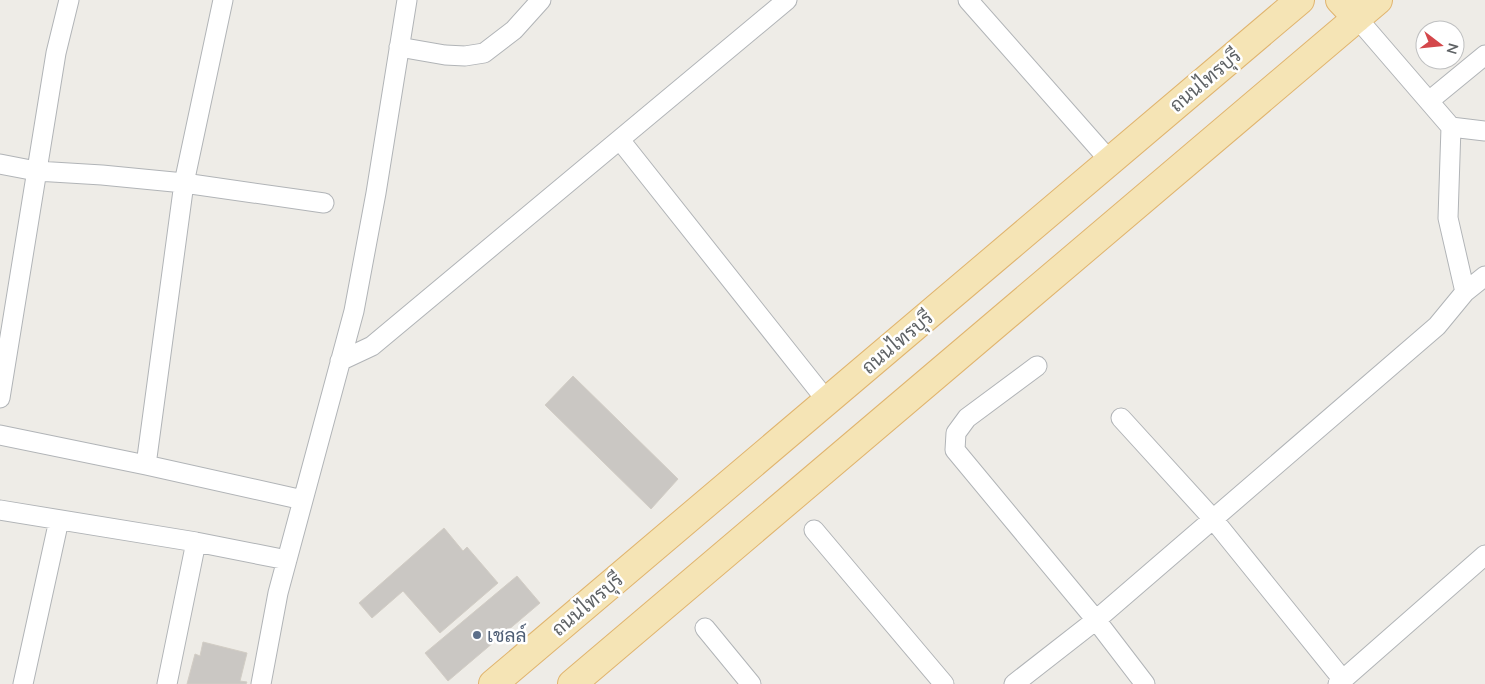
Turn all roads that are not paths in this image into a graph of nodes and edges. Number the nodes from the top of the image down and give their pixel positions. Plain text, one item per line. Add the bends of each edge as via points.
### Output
1 (69, 0) edge
2 (223, 0) edge
3 (407, 0) edge
4 (541, 0) edge
5 (787, 0) edge
6 (968, 0) edge
7 (1300, 0) edge
8 (1378, 0) edge
9 (1348, 9) edge
10 (399, 47) junction
11 (1485, 55) edge
12 (1429, 101) junction
13 (1451, 128) junction
14 (1485, 131) edge
15 (620, 140) junction
16 (1110, 161) junction
17 (0, 164) edge
18 (36, 171) junction
19 (184, 183) junction
20 (324, 203) dead end
21 (1485, 276) edge
22 (1465, 292) junction
23 (340, 361) junction
24 (1037, 366) dead end
25 (0, 398) edge
26 (827, 401) junction
27 (1121, 418) dead end
28 (0, 435) edge
29 (146, 465) junction
30 (303, 500) junction
31 (0, 510) edge
32 (1213, 519) junction
33 (59, 520) junction
34 (814, 530) dead end
35 (196, 542) junction
36 (1485, 555) edge
37 (287, 560) junction
38 (1096, 620) junction
39 (705, 628) dead end
40 (1340, 682) edge
41 (23, 684) edge
42 (167, 684) edge
43 (261, 684) edge
44 (493, 684) edge
45 (572, 684) edge
46 (751, 684) edge
47 (944, 684) edge
48 (1014, 684) edge
49 (1145, 684) edge

1 - 18 street via 56,53
2 - 19 street
3 - 10 street
4 - 10 street via 514,30 484,53 445,55
5 - 15 street
6 - 16 street
7 - 16 main road, ถนนไทรบุรี
8 - 9 main road
9 - 12 street
9 - 45 main road
10 - 23 street via 356,301
11 - 12 street
12 - 13 street
13 - 14 street
13 - 22 street via 1448,218
15 - 23 street via 372,346
15 - 26 street
16 - 26 main road, ถนนไทรบุรี
17 - 18 street
18 - 19 street
18 - 25 street
19 - 20 street
19 - 29 street
21 - 22 street
22 - 32 street via 1437,326
23 - 30 street
24 - 38 street via 967,418 956,433 955,450
26 - 44 main road, ถนนไทรบุรี
27 - 32 street
28 - 29 street
29 - 30 street
30 - 37 street
31 - 33 street
32 - 38 street
32 - 40 street
33 - 35 street
33 - 41 street
34 - 47 street
35 - 37 street
35 - 42 street
36 - 40 street
37 - 43 street
38 - 48 street
38 - 49 street
39 - 46 street

